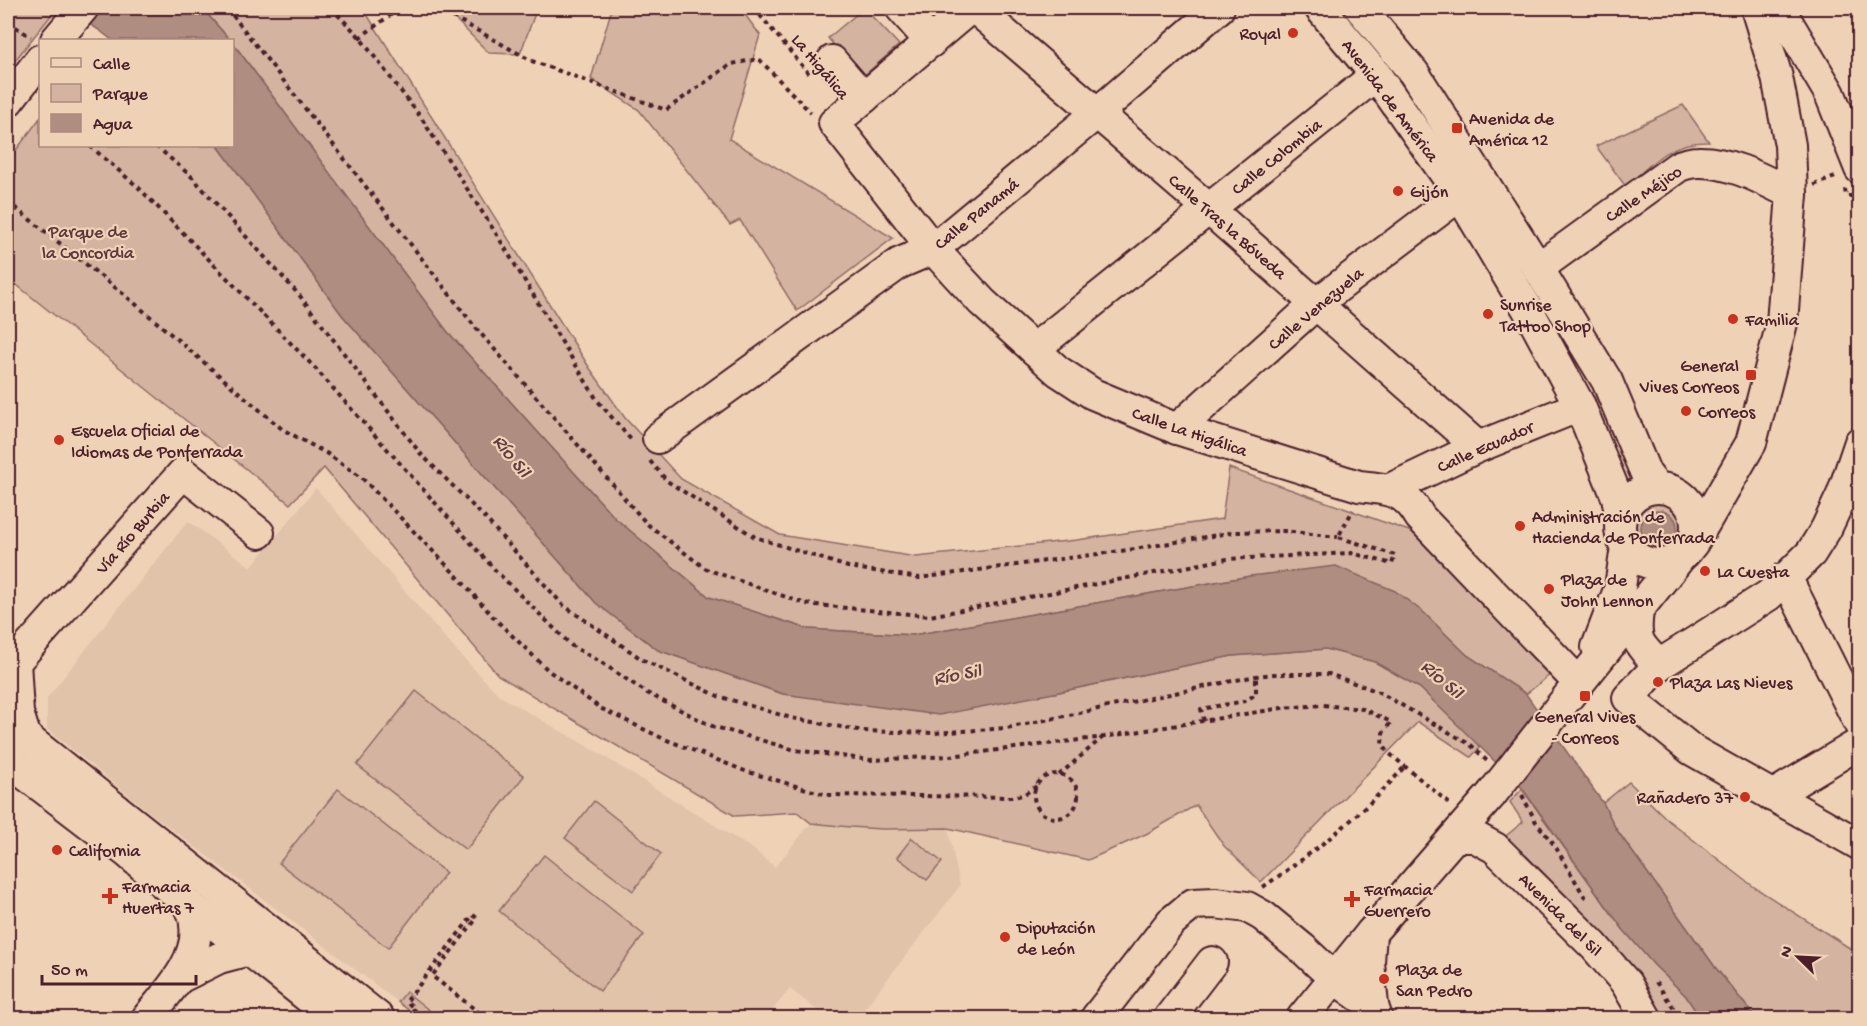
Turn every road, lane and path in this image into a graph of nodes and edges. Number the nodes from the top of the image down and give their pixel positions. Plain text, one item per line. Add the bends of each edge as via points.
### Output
1 (83, 8) edge
2 (227, 8) edge
3 (331, 8) edge
4 (400, 8) edge
5 (437, 8) edge
6 (754, 8) edge
7 (901, 8) edge
8 (970, 8) edge
9 (975, 8) edge
10 (1219, 8) edge
11 (1320, 8) edge
12 (1360, 8) edge
13 (1756, 8) edge
14 (1779, 8) edge
15 (8, 22) edge
16 (359, 38) junction
17 (51, 39) edge
18 (931, 42) junction
19 (39, 44) edge
20 (39, 53) edge
21 (823, 70) joint
22 (1376, 75) junction
23 (13, 93) edge
24 (864, 98) junction
25 (1097, 113) junction
26 (834, 123) junction
27 (91, 147) edge
28 (157, 147) edge
29 (1850, 176) edge
30 (1792, 194) junction
31 (1460, 195) junction
32 (1860, 196) edge
33 (8, 202) edge
34 (1210, 210) junction
35 (1521, 240) junction
36 (933, 249) junction
37 (1497, 257) junction
38 (1545, 279) junction
39 (1317, 303) junction
40 (1527, 308) junction
41 (1034, 349) junction
42 (1581, 406) junction
43 (1177, 429) junction
44 (1860, 442) edge
45 (1751, 443) junction
46 (646, 446) junction
47 (1478, 447) junction
48 (1390, 489) junction
49 (1670, 493) junction
50 (1354, 506) dead end
51 (259, 533) dead end
52 (1624, 533) junction
53 (1338, 537) junction
54 (1685, 551) junction
55 (1786, 577) junction
56 (1638, 611) junction
57 (1659, 665) junction
58 (11, 666) edge
59 (1256, 676) junction
60 (1581, 680) junction
61 (1633, 693) junction
62 (1204, 721) junction
63 (1860, 725) edge
64 (1104, 737) junction
65 (1860, 743) edge
66 (1471, 745) dead end
67 (23, 751) edge
68 (1405, 766) junction
69 (1059, 775) junction
70 (1037, 786) junction
71 (1772, 796) junction
72 (1536, 822) dead end
73 (1462, 829) junction
74 (1860, 845) edge
75 (149, 853) junction
76 (1258, 891) dead end
77 (190, 906) junction
78 (1591, 906) dead end
79 (1371, 933) junction
80 (249, 950) junction
81 (1212, 962) dead end
82 (179, 978) junction
83 (1334, 978) junction
84 (1656, 981) dead end
85 (412, 1012) dead end
86 (1104, 1016) edge
87 (1377, 1016) edge
88 (147, 1018) edge
89 (334, 1018) edge
90 (379, 1018) edge
91 (486, 1018) edge
92 (1169, 1018) edge
93 (1302, 1018) edge
94 (1646, 1018) edge
95 (1680, 1018) edge

1 - 17 street
2 - 53 path via 475,327 647,524 706,569 806,604 930,616 1227,559 1352,553 1392,564 1394,560 1395,555
3 - 16 path
4 - 16 path
5 - 26 path via 532,61 666,110 731,64 759,59 822,124
6 - 21 path, La Higálica
7 - 18 street
8 - 18 street
9 - 25 street, Calle Tras la Bóveda
10 - 25 street, Calle Panamá
11 - 22 street, Avenida de América
12 - 35 street, Avenida de América via 1414,73
13 - 30 street via 1777,78 1790,145
14 - 29 street via 1830,94
15 - 19 path
16 - 46 path via 420,116 597,400
18 - 24 street
20 - 23 street
21 - 24 street
22 - 31 street, Avenida de América
22 - 34 street, Calle Colombia
24 - 26 street
25 - 34 street, Calle Tras la Bóveda
25 - 36 street, Calle Panamá
26 - 36 street, Calle La Higálica
27 - 64 path via 138,187 314,367 496,571 572,646 647,693 712,726 795,750 870,760 950,756
28 - 59 path via 192,177 300,296 420,453 563,605 643,660 718,696 791,718 863,731 933,733 1007,728
29 - 30 path
29 - 32 path via 1846,196
30 - 38 street, Calle Méjico via 1760,178 1714,163 1696,161 1679,166
30 - 45 street via 1782,323
31 - 37 street, Avenida de América
31 - 39 street, Calle Venezuela
33 - 70 path via 282,429 362,478 495,619 549,671 600,708 745,771 827,795 1012,797
34 - 39 street, Calle Tras la Bóveda
34 - 41 street, Calle Colombia
35 - 37 street
35 - 38 street, Avenida de América
36 - 41 street, Calle La Higálica via 982,302
36 - 46 street, Calle Panamá via 900,263
37 - 40 street, Avenida de América
38 - 40 street
38 - 49 street, Avenida de América via 1607,381 1646,474
39 - 43 street, Calle Venezuela
39 - 47 street, Calle Tras la Bóveda
40 - 42 street, Avenida de América
41 - 43 street, Calle La Higálica via 1093,394
42 - 47 street, Calle Ecuador
42 - 52 street, Avenida de América via 1617,497
43 - 48 street, Calle La Higálica via 1359,486
44 - 55 street via 1826,529 1810,553
45 - 49 street via 1720,474
45 - 54 street
46 - 53 path via 667,481 755,537 848,567 919,578 1235,532 1284,531
47 - 48 street, Calle Ecuador
48 - 60 street via 1412,503 1420,517
49 - 52 street via 1636,495 1627,504
49 - 54 street via 1694,511 1696,529
50 - 53 path
51 - 58 street, Vía Río Burbia via 183,473
52 - 54 street via 1633,556 1653,564 1664,565
52 - 60 street via 1620,588
54 - 56 street
55 - 57 street via 1769,596
55 - 63 street
56 - 57 street via 1635,633 1642,648
56 - 60 street
57 - 61 street
58 - 67 street, Vía Río Burbia
59 - 62 path via 1256,694 1245,701 1201,709
59 - 66 path via 1329,674 1379,692
60 - 61 street via 1609,667 1621,672
60 - 73 street, bridge
61 - 71 street via 1692,750
62 - 64 path
62 - 68 path via 1323,705 1363,710 1391,722 1383,733 1382,744
64 - 69 path
65 - 71 street
67 - 75 street
68 - 73 path
68 - 76 path via 1354,817
69 - 70 path via 1047,776
69 - 70 path via 1068,777 1077,789 1077,803 1069,814 1055,818 1042,813 1035,800
71 - 74 street
72 - 78 path
73 - 79 street
73 - 94 street, Avenida del Sil via 1495,848 1594,946 1626,983
75 - 77 street
75 - 90 street
77 - 80 street
77 - 82 street via 194,942
79 - 83 street
79 - 87 street via 1369,962
80 - 82 street via 219,958
80 - 89 street
81 - 92 street
82 - 88 street
83 - 86 street via 1280,929 1247,907 1193,904 1171,922
83 - 87 street
83 - 93 street
84 - 95 path
85 - 91 path via 415,1008 406,1002 473,915 477,918 432,976

